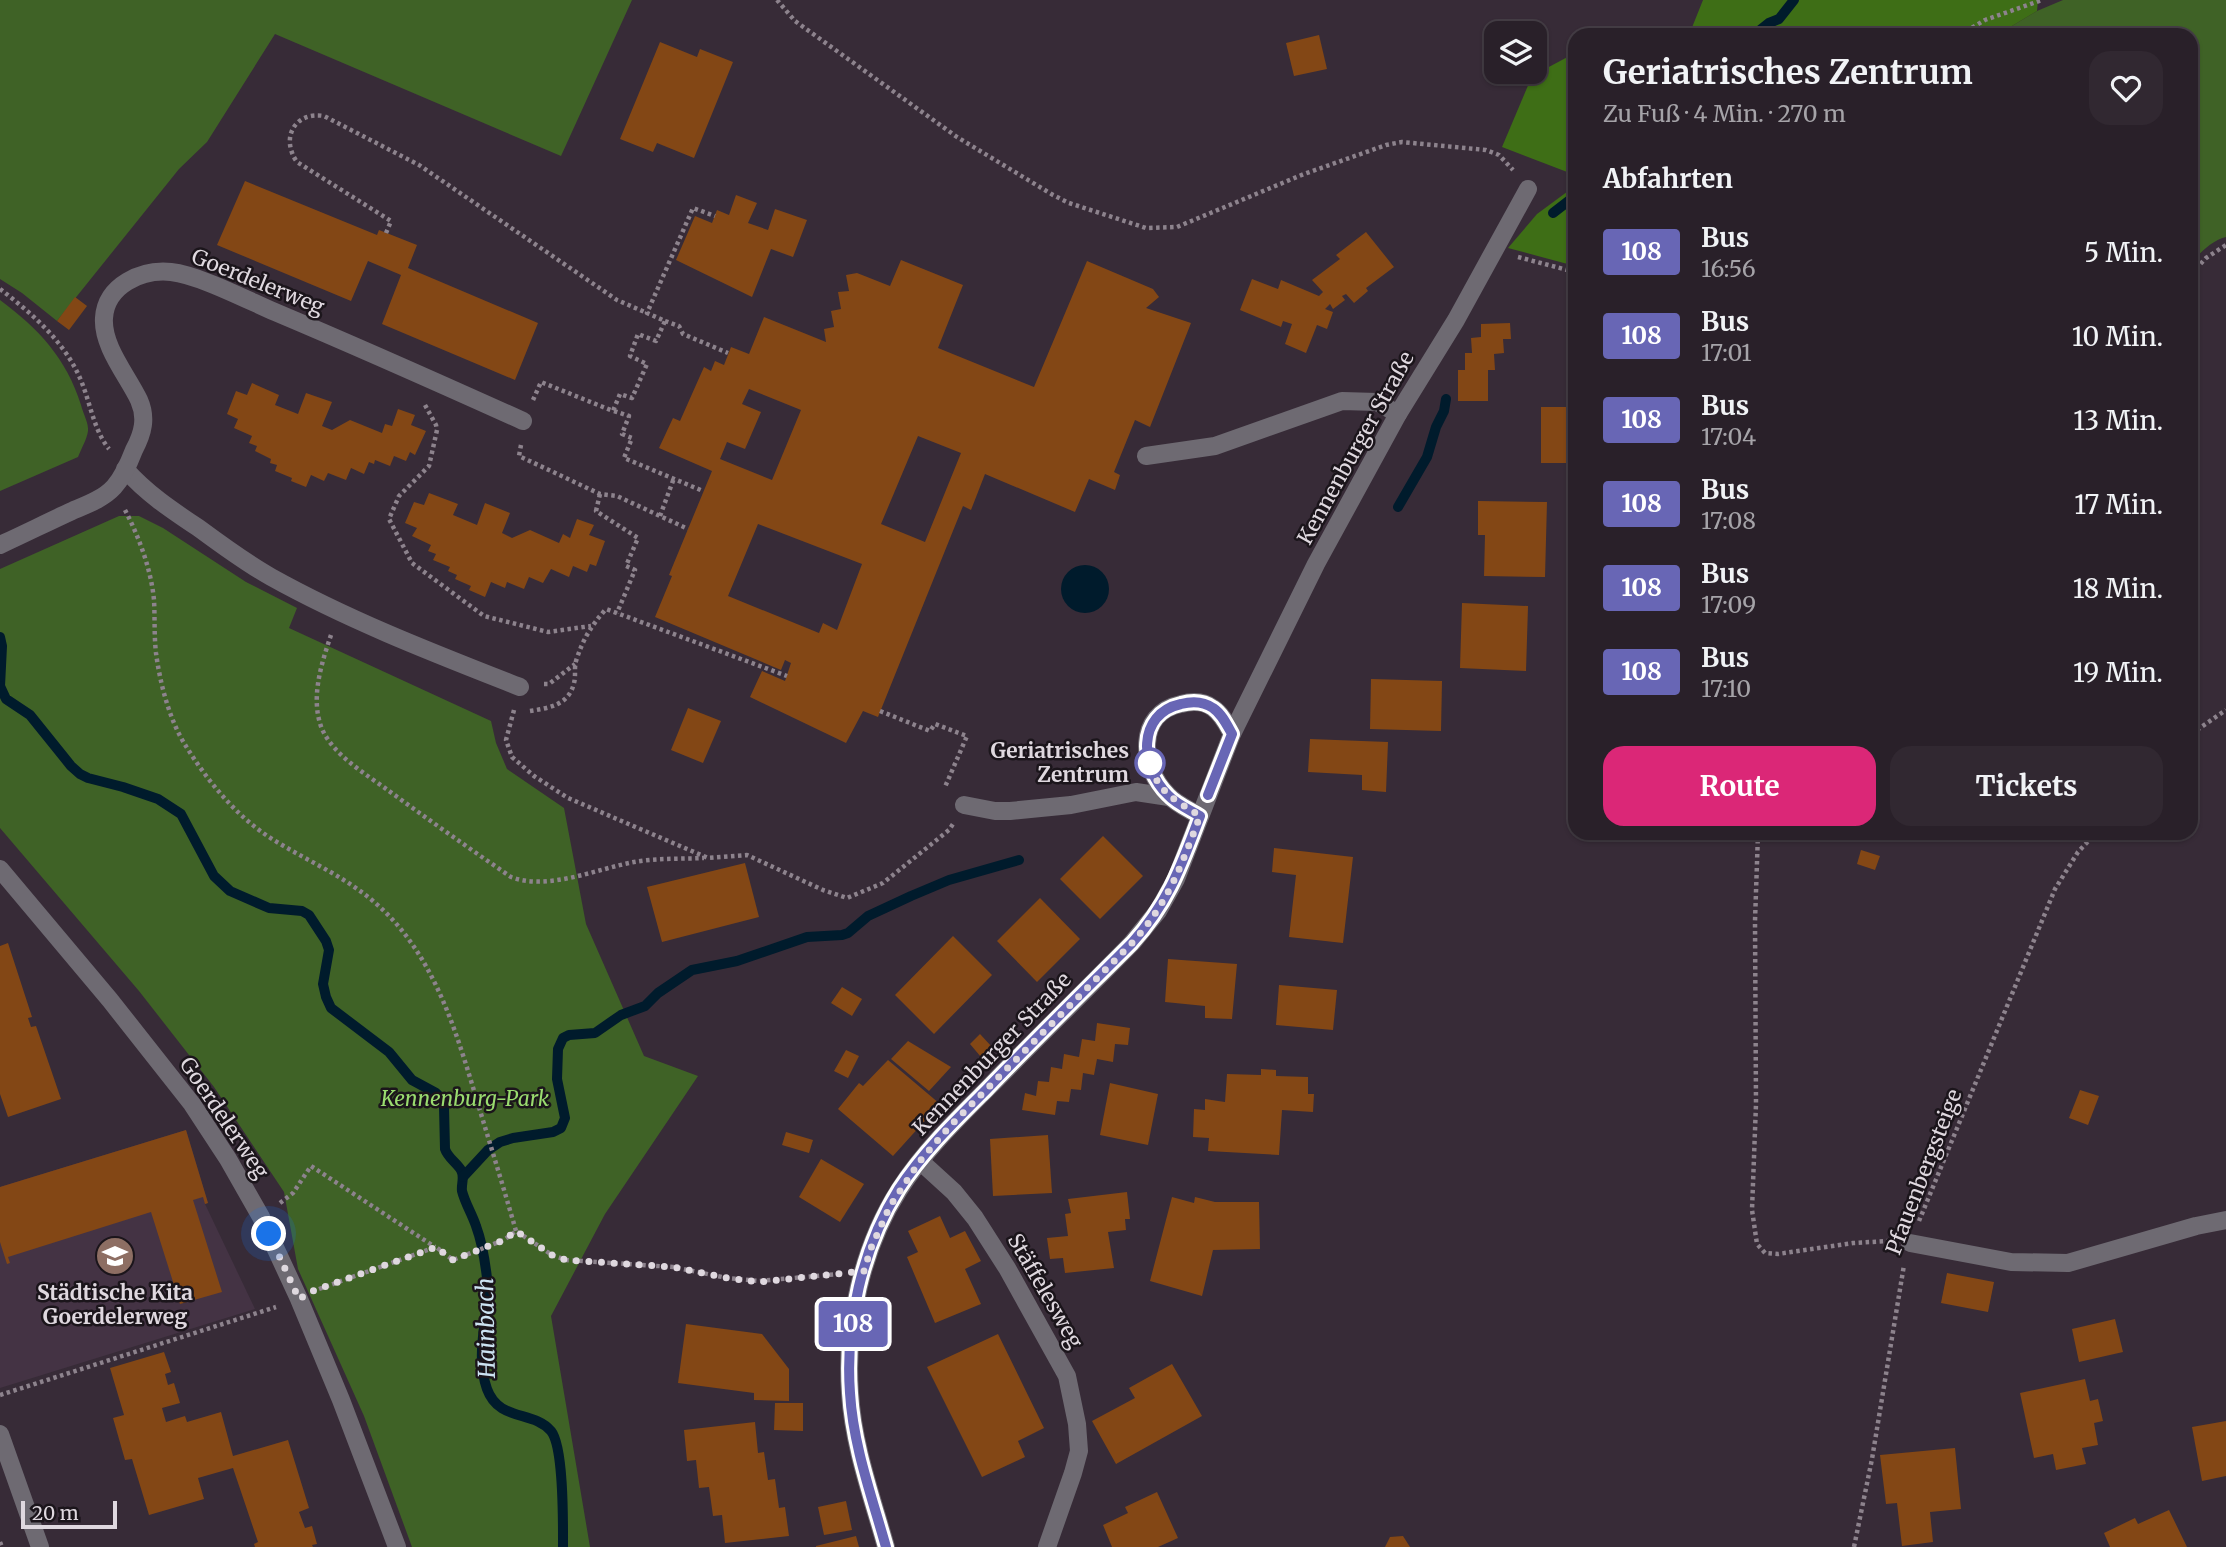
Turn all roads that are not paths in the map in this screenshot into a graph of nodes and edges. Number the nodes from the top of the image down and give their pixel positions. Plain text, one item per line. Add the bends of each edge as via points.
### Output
1 (1528, 189) road end
2 (1398, 415) junction
3 (523, 421) road end
4 (1146, 456) dead end
5 (125, 470) junction
6 (0, 545) edge
7 (520, 687) road end
8 (1232, 734) junction
9 (1169, 797) junction
10 (964, 805) road end
11 (1200, 816) junction
12 (0, 869) edge
13 (920, 1161) junction
14 (2226, 1220) edge
15 (1910, 1243) road end
16 (0, 1434) edge
17 (40, 1547) edge
18 (397, 1547) edge
19 (886, 1547) edge
20 (1047, 1547) edge

1 - 2 street, Kennenburger Straße
2 - 4 street via 1377,402 1342,401 1214,446
2 - 8 street, Kennenburger Straße via 1316,564
3 - 5 street, Goerdelerweg via 225,290 160,271 125,283 105,308 109,343 144,419
5 - 6 street, Goerdelerweg via 114,487 95,500
5 - 7 street via 152,496 251,565 341,611
8 - 9 street via 1220,714 1206,704 1185,703 1160,714 1152,722 1146,743 1151,767
8 - 11 street, Kennenburger Straße
9 - 10 street via 1136,792 1010,811
9 - 11 street
11 - 13 street, Kennenburger Straße via 1168,896 1146,928
12 - 18 street, Goerdelerweg via 110,1000 229,1159 299,1299
13 - 19 street, Kennenburger Straße via 875,1238 851,1335 850,1394 858,1445
13 - 20 street, Stäffelesweg via 975,1218 1067,1376 1079,1451
14 - 15 street via 2068,1263 2011,1262
16 - 17 street

